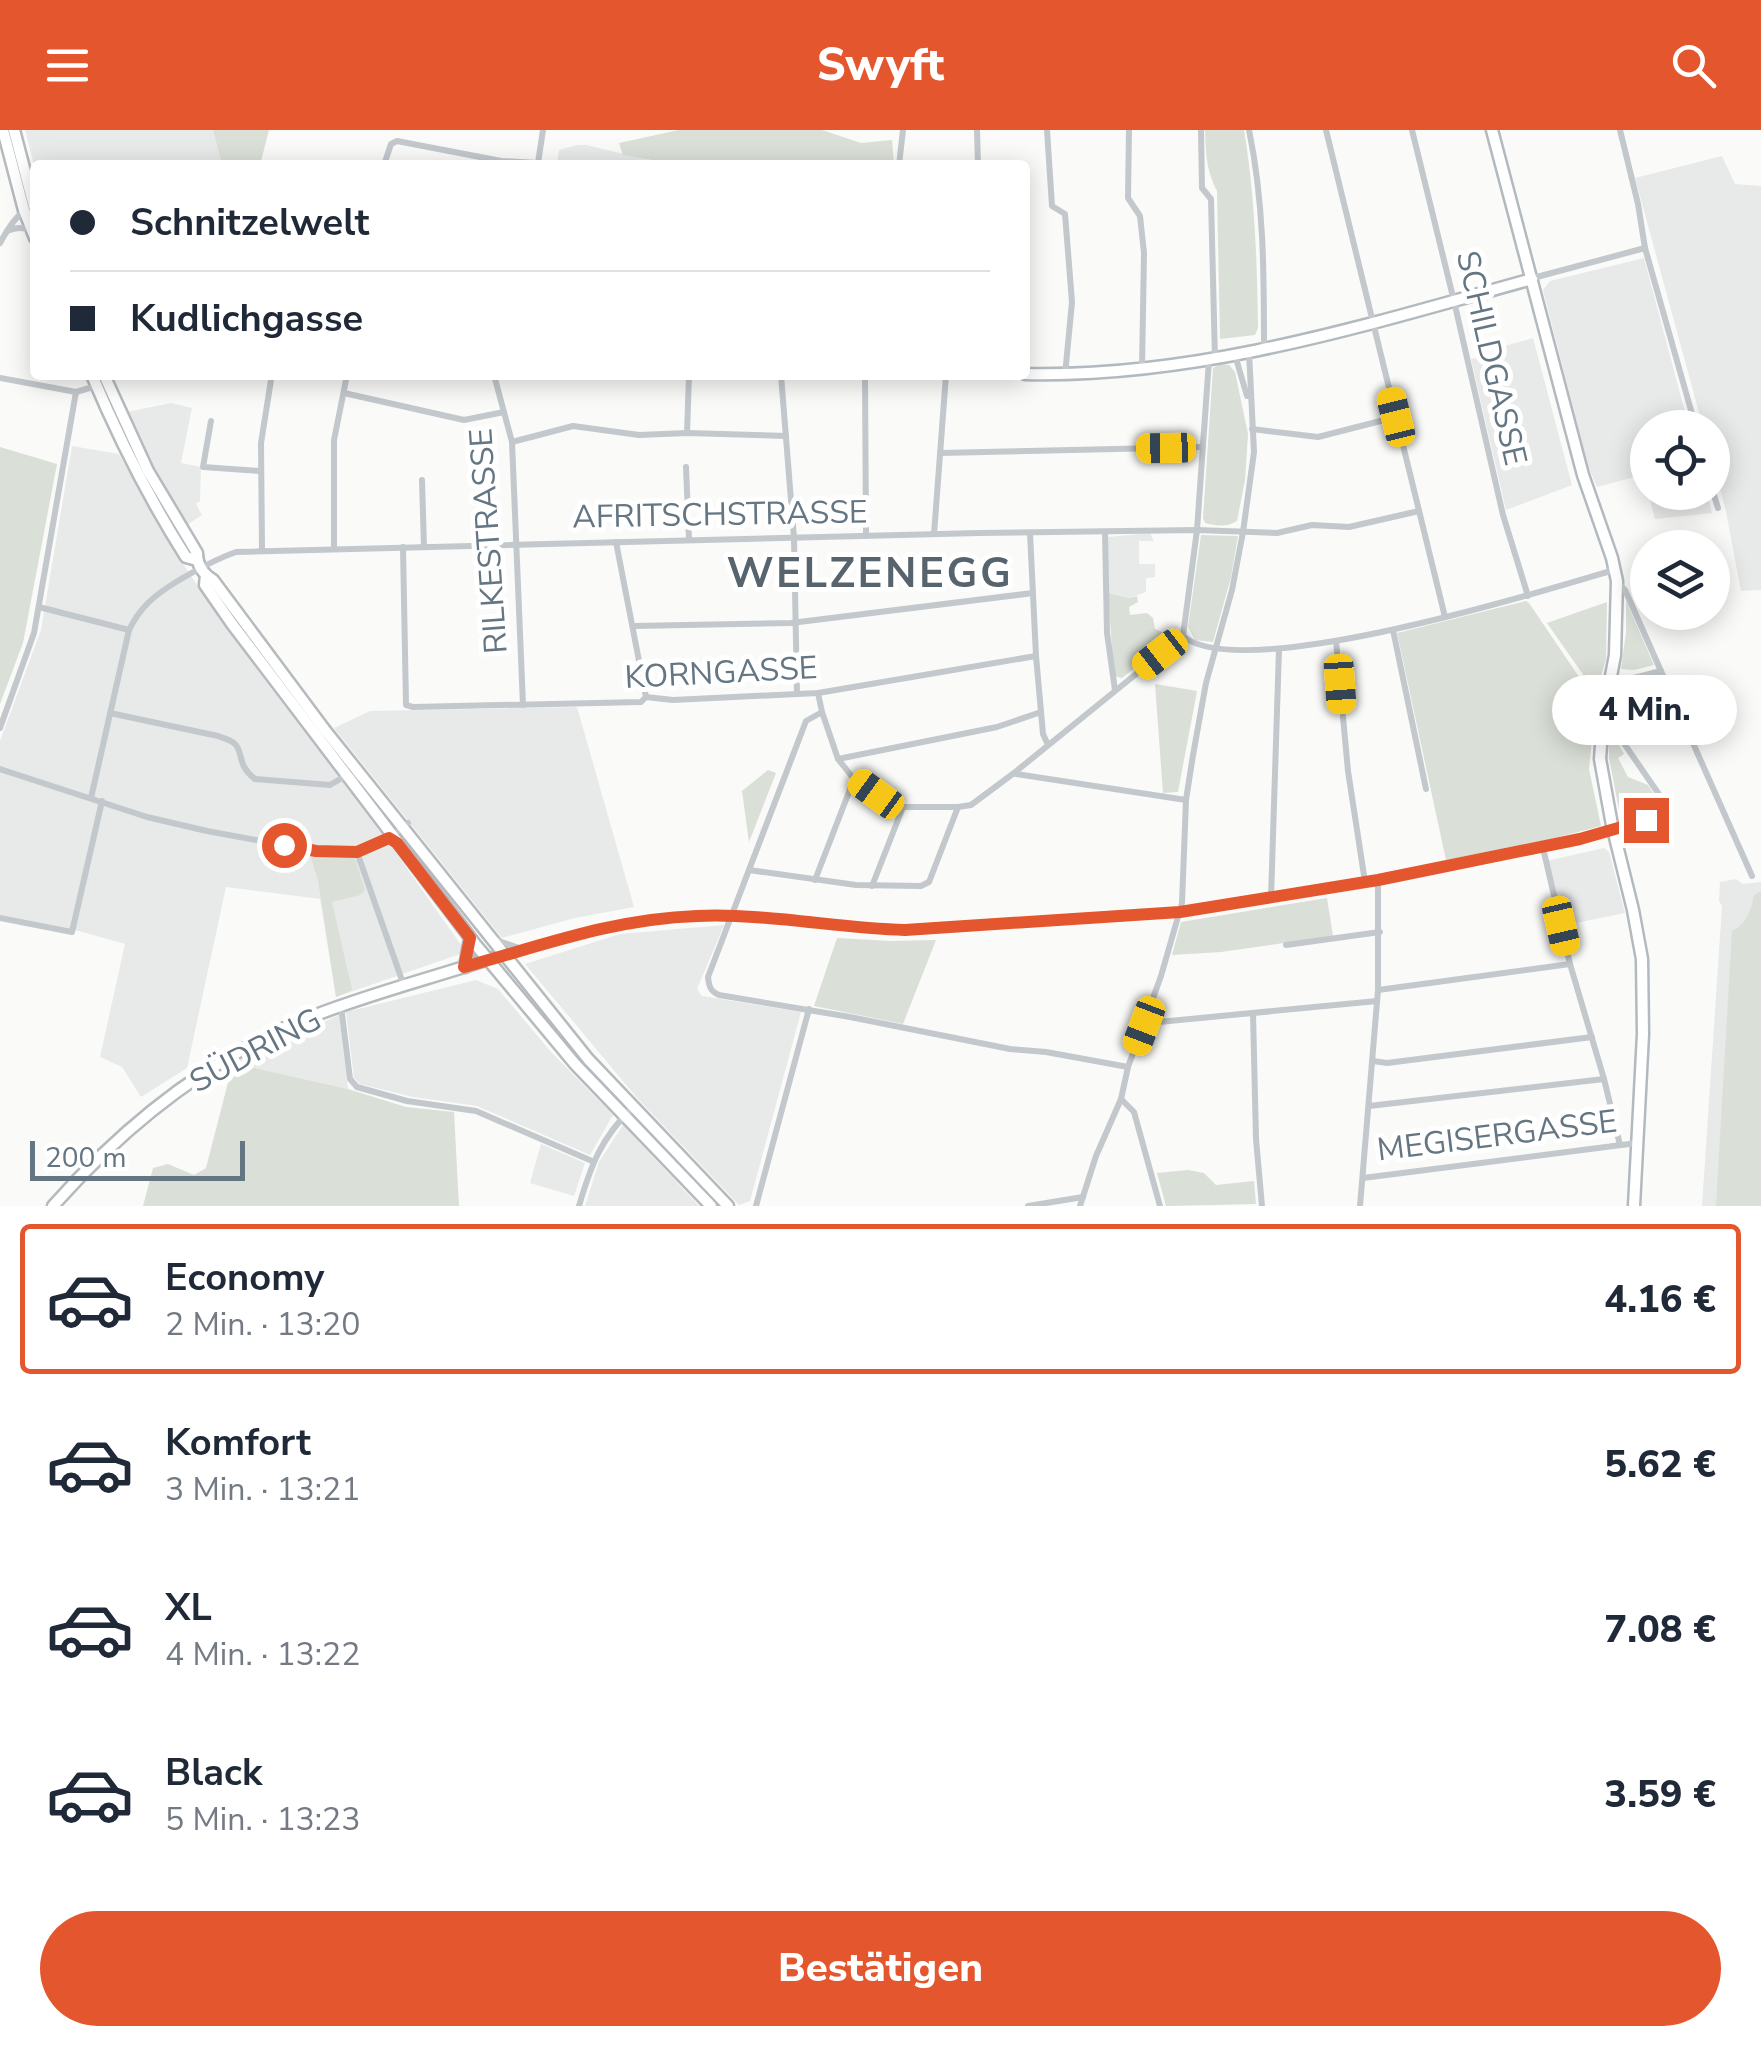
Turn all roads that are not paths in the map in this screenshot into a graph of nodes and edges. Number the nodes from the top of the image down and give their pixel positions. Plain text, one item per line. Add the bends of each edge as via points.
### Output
1 (3, 130) edge
2 (14, 130) edge
3 (544, 130) edge
4 (903, 130) edge
5 (977, 130) edge
6 (1047, 130) edge
7 (1129, 130) edge
8 (1200, 130) edge
9 (1249, 130) edge
10 (1326, 130) edge
11 (1412, 130) edge
12 (1492, 130) edge
13 (1620, 130) edge
14 (386, 160) edge
15 (496, 160) edge
16 (539, 160) edge
17 (900, 160) edge
18 (978, 160) edge
19 (30, 199) edge
20 (30, 203) edge
21 (30, 210) edge
22 (6, 232) junction
23 (30, 232) edge
24 (0, 243) edge
25 (1645, 248) junction
26 (1532, 278) junction
27 (1454, 301) junction
28 (1372, 322) junction
29 (1264, 349) junction
30 (1248, 352) junction
31 (1236, 355) junction
32 (1212, 359) junction
33 (1142, 370) junction
34 (1030, 374) edge
35 (1065, 374) junction
36 (0, 378) edge
37 (94, 380) edge
38 (106, 380) edge
39 (271, 380) dead end
40 (346, 380) edge
41 (495, 380) edge
42 (688, 380) edge
43 (781, 380) edge
44 (865, 380) edge
45 (946, 380) edge
46 (76, 392) junction
47 (99, 392) junction
48 (344, 393) junction
49 (1250, 406) junction
50 (1691, 410) edge
51 (504, 412) junction
52 (1396, 417) junction
53 (211, 420) dead end
54 (1252, 429) junction
55 (687, 433) junction
56 (786, 436) junction
57 (512, 442) junction
58 (1203, 446) junction
59 (940, 452) junction
60 (686, 467) dead end
61 (260, 471) junction
62 (143, 473) junction
63 (422, 480) dead end
64 (1419, 510) junction
65 (1197, 530) junction
66 (1106, 532) junction
67 (1243, 532) junction
68 (1030, 533) junction
69 (934, 534) junction
70 (866, 536) junction
71 (794, 538) junction
72 (689, 539) junction
73 (616, 542) junction
74 (517, 544) junction
75 (424, 546) junction
76 (403, 547) junction
77 (334, 550) junction
78 (262, 551) junction
79 (201, 568) junction
80 (1616, 575) junction
81 (1033, 593) junction
82 (1528, 596) junction
83 (40, 607) junction
84 (1446, 617) junction
85 (797, 620) junction
86 (632, 626) junction
87 (129, 630) junction
88 (1393, 630) junction
89 (1184, 636) junction
90 (1336, 640) junction
91 (1214, 649) junction
92 (1279, 649) junction
93 (1036, 656) junction
94 (1662, 671) junction
95 (1610, 684) junction
96 (1114, 690) junction
97 (798, 694) junction
98 (818, 694) junction
99 (646, 697) junction
100 (523, 705) junction
101 (822, 712) junction
102 (1041, 712) junction
103 (110, 713) junction
104 (1603, 718) junction
105 (0, 728) edge
106 (1048, 746) junction
107 (838, 760) junction
108 (0, 769) edge
109 (1014, 773) junction
110 (347, 774) junction
111 (854, 779) junction
112 (365, 780) junction
113 (1426, 789) dead end
114 (91, 798) junction
115 (1186, 800) junction
116 (102, 801) junction
117 (904, 807) junction
118 (958, 808) junction
119 (1613, 830) junction
120 (396, 833) junction
121 (1543, 848) junction
122 (357, 852) junction
123 (748, 870) junction
124 (1752, 876) dead end
125 (815, 880) junction
126 (1378, 880) junction
127 (1364, 882) junction
128 (872, 886) junction
129 (1271, 898) junction
130 (1180, 912) junction
131 (732, 916) junction
132 (0, 918) edge
133 (1380, 932) junction
134 (470, 938) junction
135 (491, 938) junction
136 (1286, 946) dead end
137 (524, 949) junction
138 (495, 957) junction
139 (1570, 964) junction
140 (467, 966) junction
141 (518, 972) junction
142 (502, 975) junction
143 (404, 986) junction
144 (1378, 990) junction
145 (1377, 1002) junction
146 (341, 1006) junction
147 (808, 1009) junction
148 (1253, 1013) junction
149 (1146, 1019) junction
150 (1592, 1037) junction
151 (1373, 1061) junction
152 (1128, 1067) junction
153 (1604, 1080) junction
154 (1121, 1099) junction
155 (1370, 1106) junction
156 (633, 1107) junction
157 (624, 1116) junction
158 (1637, 1143) junction
159 (1620, 1145) junction
160 (592, 1161) junction
161 (1363, 1178) junction
162 (1082, 1202) edge
163 (52, 1206) edge
164 (579, 1206) edge
165 (712, 1206) edge
166 (728, 1206) edge
167 (756, 1206) edge
168 (1028, 1206) edge
169 (1160, 1206) edge
170 (1262, 1206) edge
171 (1360, 1206) edge
172 (1634, 1206) edge

1 - 20 main road
2 - 19 main road
3 - 16 street
4 - 17 street
5 - 18 street
6 - 35 street via 1052,206 1065,214 1072,302
7 - 33 street via 1128,198 1140,216 1144,253
8 - 32 street via 1202,188 1212,199
9 - 29 street via 1261,200
10 - 28 street
11 - 27 street, SCHILDGASSE
12 - 26 main road
13 - 25 street
14 - 15 street via 397,140
21 - 22 street
22 - 23 street
22 - 24 street
25 - 26 street
25 - 50 street
26 - 27 main road
26 - 80 main road
27 - 28 main road
27 - 82 street, SCHILDGASSE
28 - 29 main road
28 - 52 street
29 - 30 main road
30 - 31 main road
30 - 49 street
31 - 32 main road
31 - 49 street
32 - 33 main road
32 - 58 street
33 - 35 main road
34 - 35 main road
36 - 46 street
37 - 47 main road
38 - 62 main road
39 - 61 street
40 - 48 street
41 - 51 street, RILKESTRASSE
42 - 55 street
43 - 56 street
44 - 70 street
45 - 59 street
46 - 47 street via 92,386
46 - 83 street
47 - 62 main road
48 - 51 street via 464,420
48 - 77 street via 334,440
49 - 54 street
51 - 57 street, RILKESTRASSE
52 - 54 street via 1318,436
52 - 64 street
53 - 61 street via 203,466
54 - 67 street
55 - 56 street
55 - 57 street via 573,426
56 - 71 street
57 - 74 street, RILKESTRASSE
58 - 59 street
58 - 65 street
59 - 69 street
60 - 72 street
61 - 78 street
62 - 79 main road
63 - 75 street
64 - 67 street, AFRITSCHSTRASSE via 1349,527
64 - 84 street
65 - 66 street, AFRITSCHSTRASSE
65 - 67 street, AFRITSCHSTRASSE
65 - 89 street
66 - 68 street, AFRITSCHSTRASSE
66 - 96 street
67 - 91 street
68 - 69 street, AFRITSCHSTRASSE
68 - 81 street
69 - 70 street, AFRITSCHSTRASSE
70 - 71 street, AFRITSCHSTRASSE
71 - 72 street, AFRITSCHSTRASSE
71 - 85 street
72 - 73 street, AFRITSCHSTRASSE
73 - 74 street, AFRITSCHSTRASSE
73 - 86 street
74 - 75 street, AFRITSCHSTRASSE
74 - 100 street, RILKESTRASSE
75 - 76 street, AFRITSCHSTRASSE
76 - 77 street, AFRITSCHSTRASSE
76 - 100 street, KORNGASSE via 406,706
77 - 78 street, AFRITSCHSTRASSE
78 - 79 street, AFRITSCHSTRASSE via 236,552
79 - 87 street, AFRITSCHSTRASSE via 151,599
79 - 110 main road via 232,624
79 - 112 main road
80 - 82 street
80 - 94 street
80 - 95 main road
81 - 85 street
81 - 93 street
82 - 84 street
83 - 87 street
83 - 105 street
84 - 88 street
85 - 86 street
85 - 97 street
86 - 99 street
87 - 103 street
88 - 90 street
88 - 113 street
89 - 91 street
89 - 96 street
90 - 92 street
90 - 127 street
91 - 92 street
91 - 115 street
92 - 129 street
93 - 98 street, KORNGASSE
93 - 102 street
94 - 95 street
94 - 124 street
95 - 104 main road
96 - 106 street
97 - 98 street, KORNGASSE
97 - 99 street, KORNGASSE
98 - 101 street
99 - 100 street, KORNGASSE
101 - 107 street
101 - 123 street via 806,721
102 - 106 street
102 - 107 street via 997,728
103 - 110 street via 234,743 255,779 330,785
103 - 114 street
104 - 119 main road via 1600,759
104 - 119 street via 1668,811
106 - 109 street
107 - 111 street
108 - 114 street
109 - 115 street
109 - 118 street
110 - 112 street
110 - 120 main road
111 - 117 street
111 - 125 street
112 - 120 main road
114 - 116 street
115 - 130 street
116 - 122 street via 207,831
116 - 132 street via 72,932
117 - 118 street
117 - 128 street
118 - 128 street via 929,882
119 - 121 street
119 - 158 main road via 1642,959
120 - 122 street
120 - 134 main road
120 - 135 main road
121 - 126 street
121 - 139 street
122 - 143 street
123 - 125 street
123 - 131 street
125 - 128 street
126 - 127 street
126 - 133 street
127 - 129 street
129 - 130 street
130 - 131 street via 905,930
130 - 149 street
131 - 137 street via 632,921
131 - 147 street via 708,977 712,992
133 - 136 street
133 - 144 street
134 - 140 main road
134 - 142 main road
135 - 137 street
135 - 138 main road
135 - 141 main road
137 - 138 street
137 - 141 street
138 - 140 main road, SÜDRING
138 - 142 main road
139 - 144 street
139 - 150 street
140 - 142 main road
140 - 143 main road, SÜDRING
141 - 156 main road
142 - 157 main road
143 - 146 main road, SÜDRING
144 - 145 street
145 - 148 street
145 - 151 street
146 - 160 street via 350,1079 357,1087 476,1111
146 - 163 main road, SÜDRING via 252,1044 186,1084 108,1146
147 - 152 street
147 - 167 street
148 - 149 street
148 - 170 street
149 - 152 street
150 - 151 street
150 - 153 street
151 - 155 street
152 - 154 street
153 - 155 street
153 - 159 street
154 - 162 street
154 - 169 street via 1134,1112
155 - 161 street
156 - 157 street
156 - 166 main road
157 - 160 street
157 - 165 main road
158 - 159 street, MEGISERGASSE
158 - 172 main road
159 - 161 street, MEGISERGASSE
160 - 164 street
161 - 171 street
162 - 168 street

